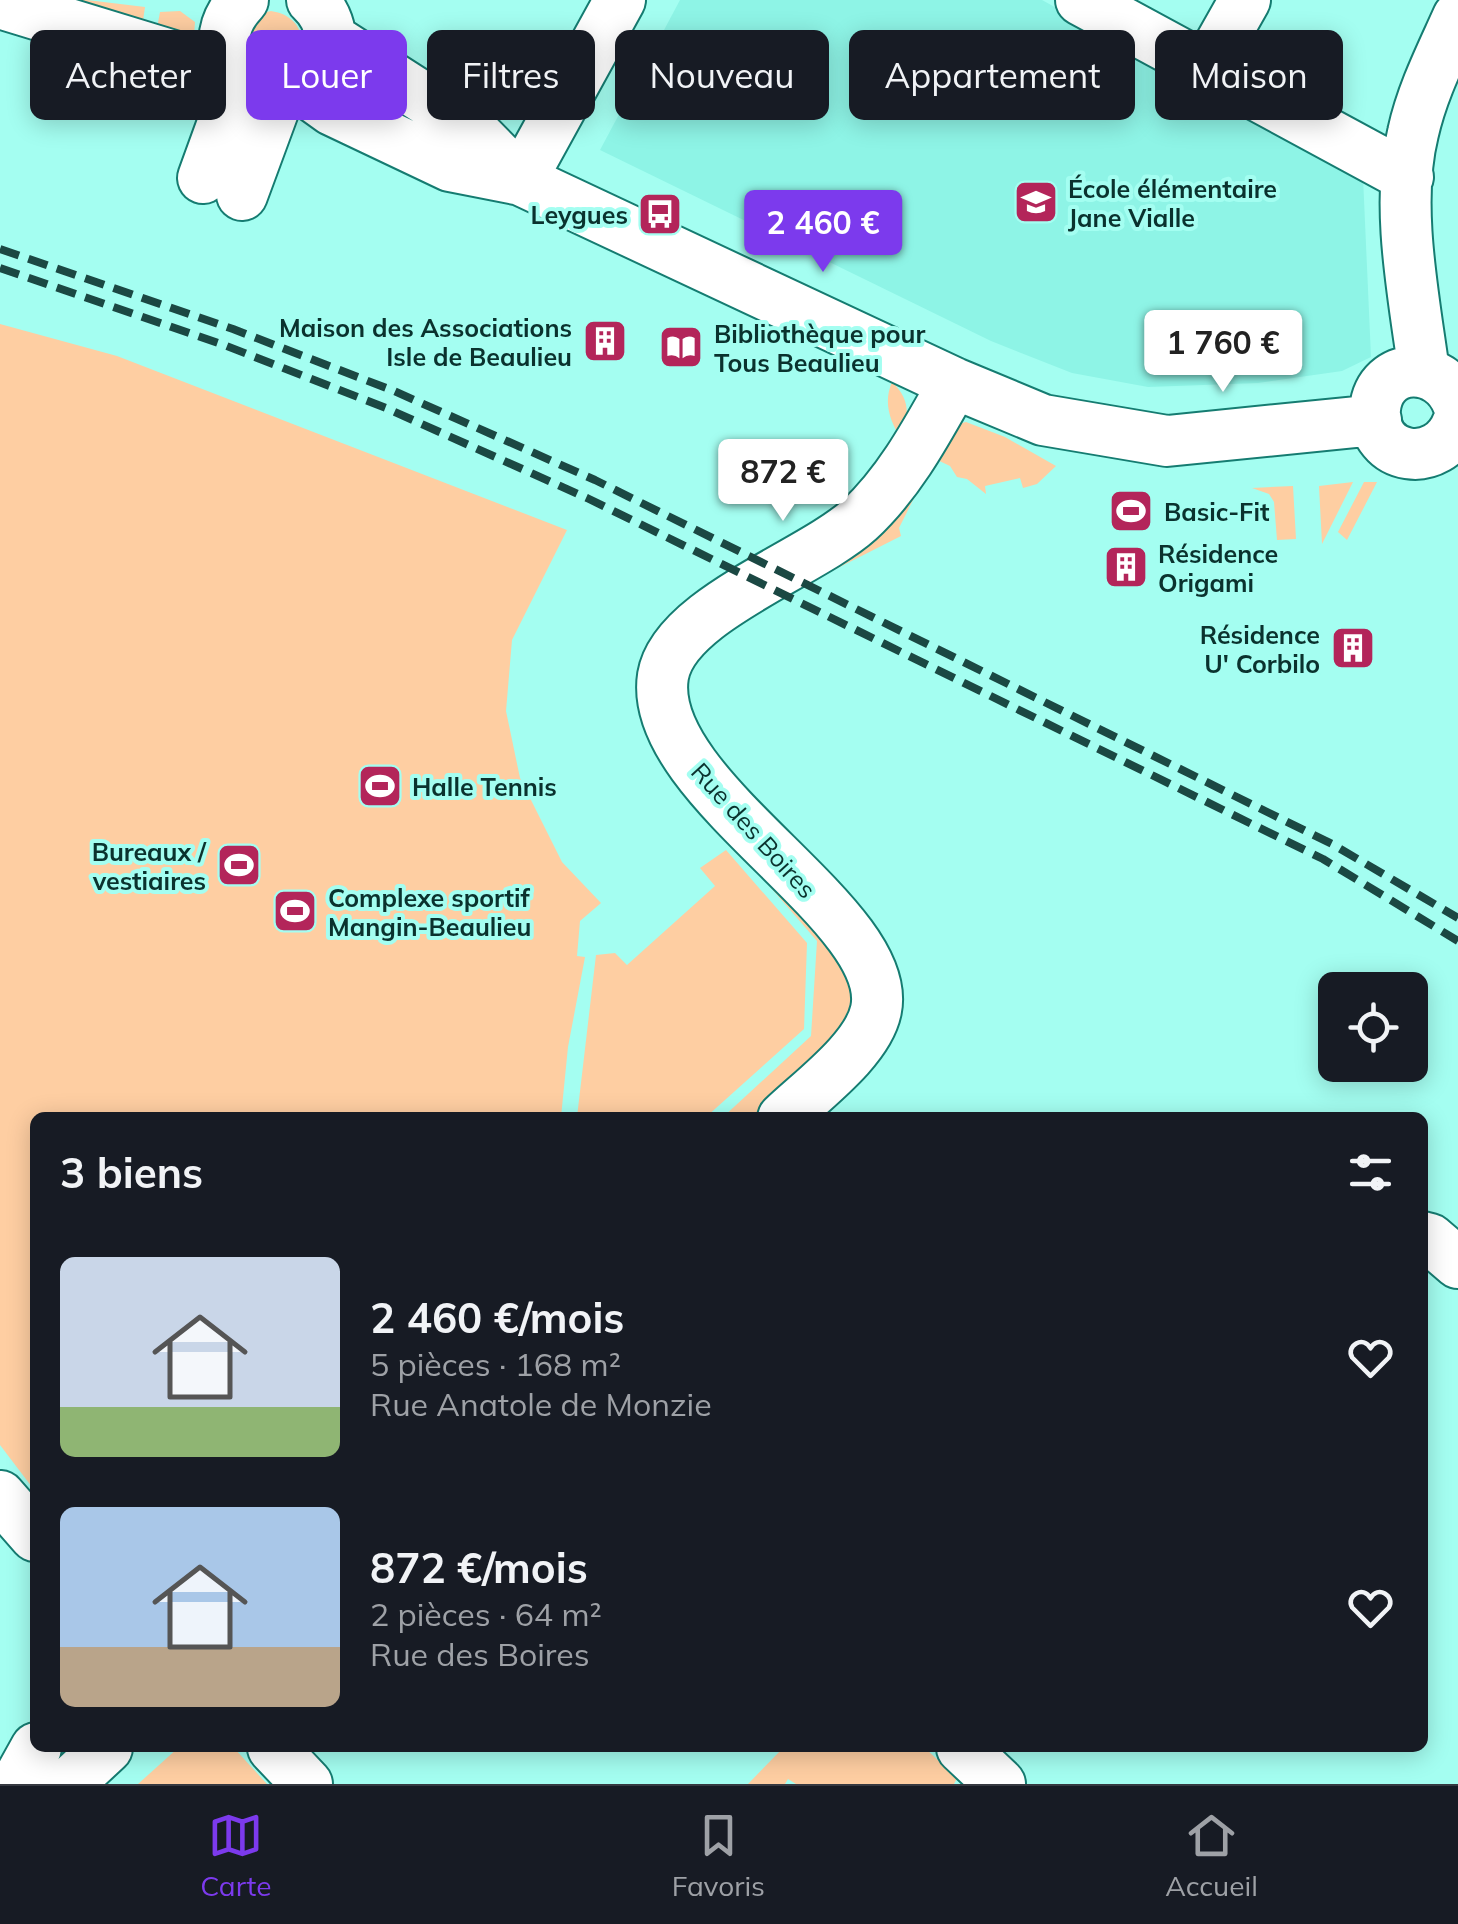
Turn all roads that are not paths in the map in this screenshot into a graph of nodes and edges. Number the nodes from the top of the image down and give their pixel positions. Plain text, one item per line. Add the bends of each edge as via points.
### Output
1 (199, 0) edge
2 (214, 0) edge
3 (243, 0) edge
4 (620, 0) edge
5 (1080, 0) edge
6 (1245, 0) edge
7 (0, 3) edge
8 (325, 14) edge
9 (1458, 17) edge
10 (1228, 30) edge
11 (1155, 41) edge
12 (246, 55) edge
13 (246, 74) edge
14 (246, 120) edge
15 (353, 120) edge
16 (1301, 120) edge
17 (1408, 177) junction
18 (521, 180) junction
19 (222, 186) dead end
20 (954, 383) junction
21 (1449, 413) edge
22 (1376, 420) junction
23 (789, 1112) edge
24 (1428, 1241) edge
25 (1458, 1263) edge
26 (97, 1752) edge
27 (278, 1752) edge
28 (966, 1752) edge
29 (34, 1776) edge
30 (308, 1784) edge
31 (1000, 1784) edge

1 - 2 street
3 - 12 street via 227,27
4 - 18 street
5 - 11 street
6 - 10 street
7 - 13 street
8 - 18 street via 469,127
9 - 17 street via 1425,91
14 - 19 street
15 - 18 street via 450,166
16 - 17 street
17 - 21 street via 1409,267
18 - 20 street
20 - 22 street via 1043,420 1167,441
20 - 23 street, Rue des Boires via 877,502 832,541 694,624 668,656 662,680 682,749 870,965 876,1010 868,1032
21 - 22 street via 1416,455 1392,446
21 - 22 street via 1398,375 1378,398
24 - 25 street
26 - 29 street
27 - 30 street
28 - 31 street

